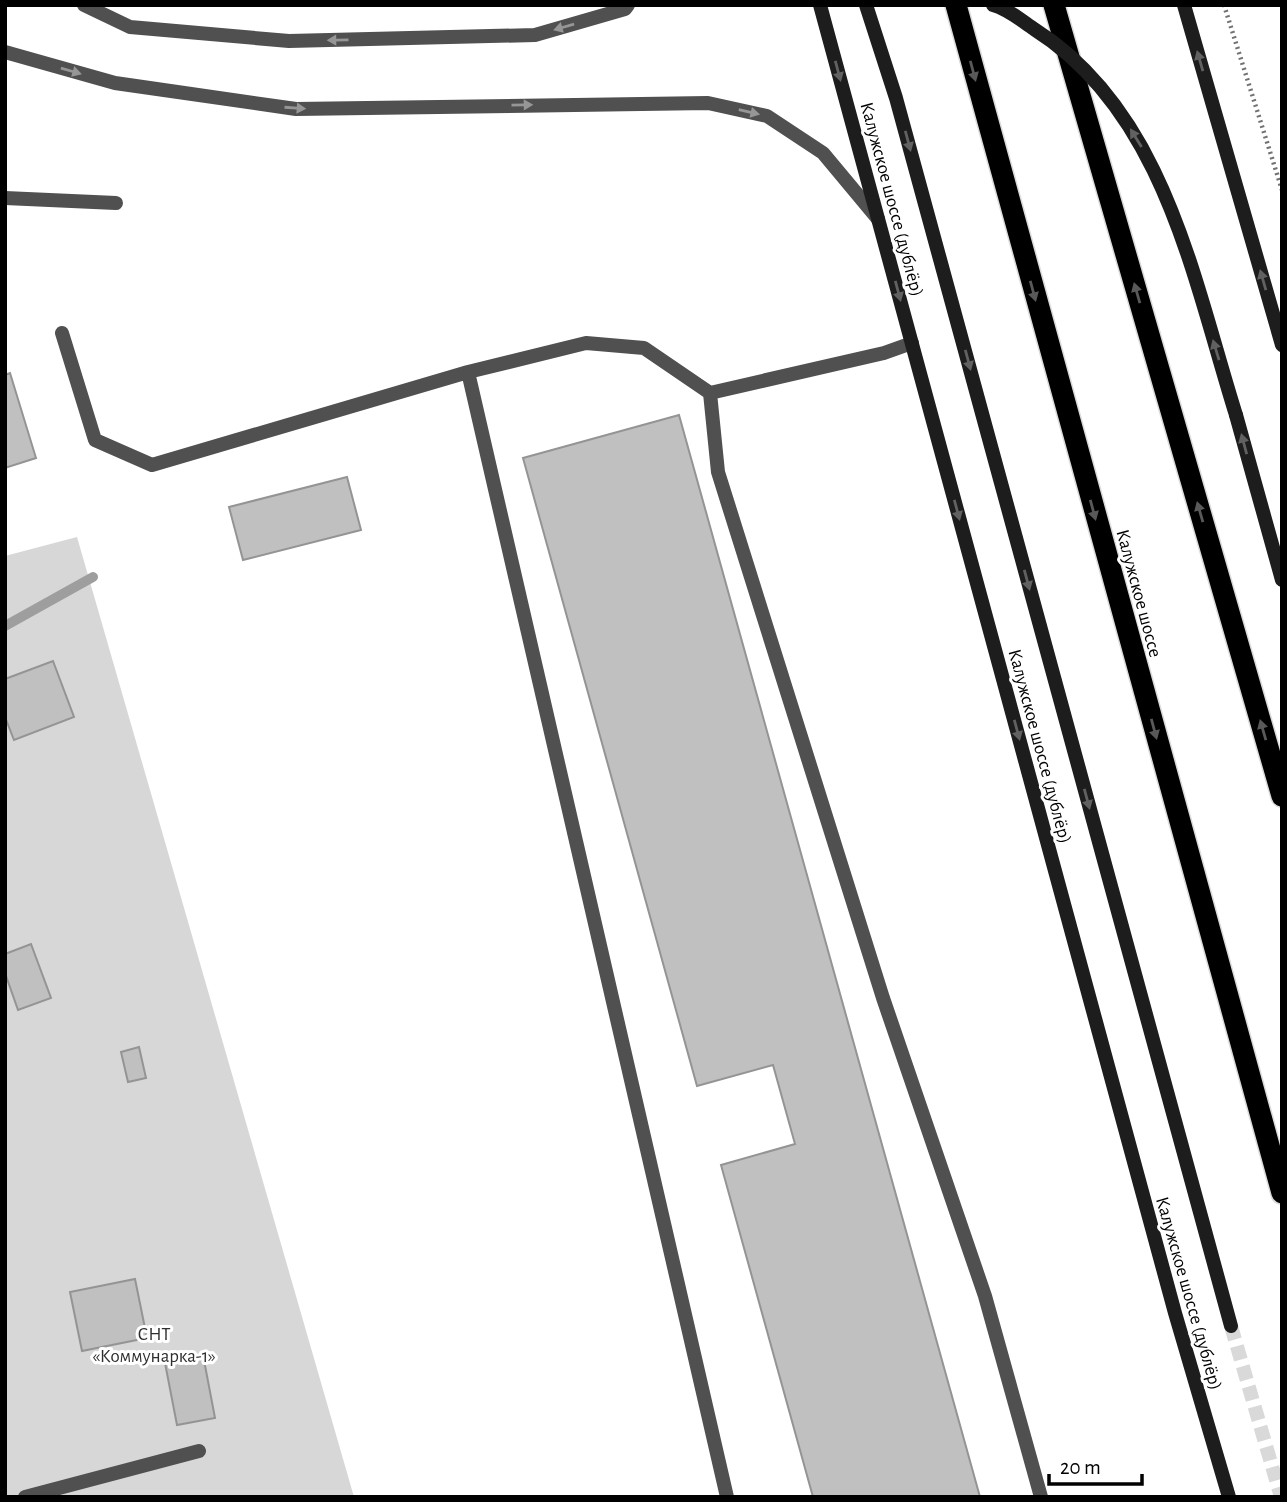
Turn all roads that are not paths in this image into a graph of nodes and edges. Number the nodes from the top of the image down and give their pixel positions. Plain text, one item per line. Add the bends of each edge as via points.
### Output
1 (85, 5) edge
2 (628, 5) edge
3 (820, 5) edge
4 (866, 5) edge
5 (956, 5) edge
6 (993, 5) edge
7 (1054, 5) edge
8 (1184, 5) edge
9 (5, 52) edge
10 (5, 198) edge
11 (116, 203) dead end
12 (878, 219) junction
13 (62, 333) dead end
14 (912, 343) junction
15 (1282, 345) edge
16 (468, 372) junction
17 (710, 393) junction
18 (1282, 580) edge
19 (1282, 796) edge
20 (1282, 1193) edge
21 (1231, 1326) tunnel mouth
22 (199, 1451) dead end
23 (25, 1497) edge
24 (727, 1497) edge
25 (1041, 1497) edge
26 (1229, 1497) edge

2 -> 1 street via 535,35 289,41 130,27
3 -> 12 main road, Калужское шоссе (дублёр)
4 -> 21 main road via 896,98
5 -> 20 highway, Калужское шоссе
18 -> 6 main road, bridge via 1182,241 1149,159 1109,95 1062,47
19 -> 7 highway
15 -> 8 main road
9 -> 12 street via 115,83 296,109 708,103 767,116 823,153
10 - 11 street
12 -> 14 main road, Калужское шоссе (дублёр)
13 - 16 street via 95,440 152,465
14 - 17 street
14 -> 26 main road, Калужское шоссе (дублёр)
16 - 17 street via 586,343 644,348
16 - 24 street
17 - 25 street via 718,472 883,998 985,1296
22 - 23 street

